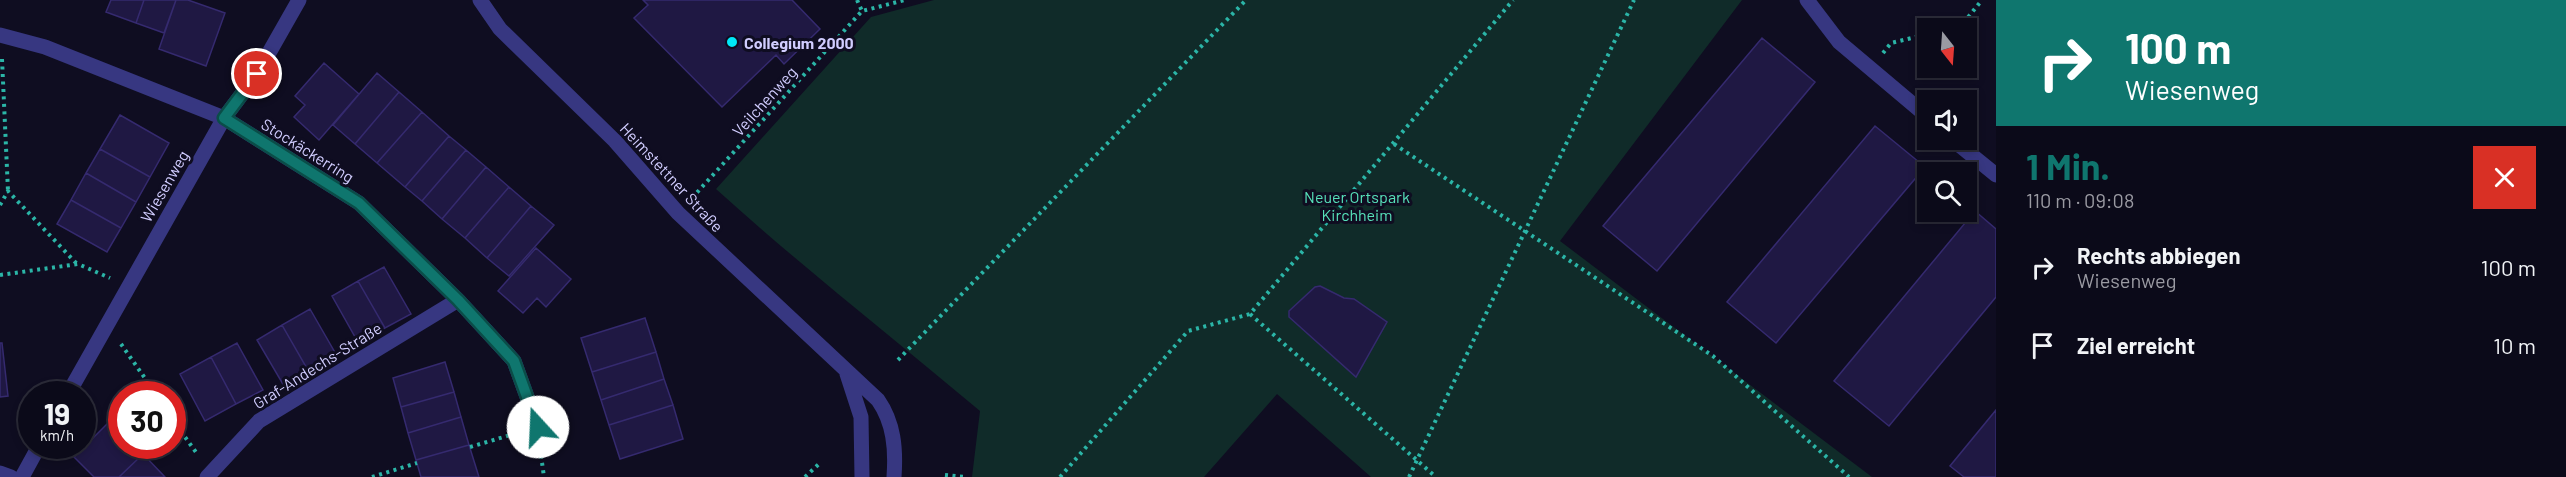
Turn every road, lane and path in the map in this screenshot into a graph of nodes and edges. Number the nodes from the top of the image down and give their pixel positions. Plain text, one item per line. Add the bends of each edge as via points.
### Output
1 (299, 0) edge
2 (480, 0) edge
3 (857, 0) edge
4 (905, 0) edge
5 (1246, 0) edge
6 (1513, 0) edge
7 (1634, 0) edge
8 (1807, 0) edge
9 (1982, 0) edge
10 (862, 11) junction
11 (1967, 18) edge
12 (0, 35) edge
13 (1917, 37) edge
14 (1871, 67) junction
15 (1917, 107) edge
16 (224, 118) junction
17 (1394, 144) junction
18 (1965, 150) edge
19 (1996, 176) edge
20 (8, 190) junction
21 (0, 205) edge
22 (678, 213) junction
23 (1526, 230) junction
24 (78, 264) junction
25 (0, 275) edge
26 (128, 286) junction
27 (458, 300) junction
28 (1250, 314) junction
29 (107, 323) junction
30 (898, 360) dead end
31 (846, 371) junction
32 (75, 381) edge
33 (147, 381) edge
34 (538, 427) joint
35 (186, 440) edge
36 (470, 447) dead end
37 (32, 459) edge
38 (1416, 460) junction
39 (417, 463) dead end
40 (820, 463) dead end
41 (0, 473) edge
42 (209, 475) edge
43 (945, 475) dead end
44 (11, 477) edge
45 (22, 477) edge
46 (372, 477) edge
47 (805, 477) edge
48 (862, 477) edge
49 (894, 477) edge
50 (965, 477) edge
51 (1060, 477) edge
52 (1408, 477) edge
53 (1436, 477) edge
54 (1849, 477) edge

1 - 16 street, Wiesenweg via 257,74
2 - 22 street, Heimstettner Straße via 500,29 615,141
3 - 10 path
4 - 10 path
5 - 30 path
6 - 17 path
7 - 23 path
8 - 14 street via 1839,42
9 - 11 path
10 - 22 path, Veilchenweg
12 - 16 street, Stockäckerring via 45,47
12 - 20 path
13 - 14 path via 1891,43
14 - 15 street
16 - 26 street, Wiesenweg
16 - 27 street, Stockäckerring via 359,203
17 - 23 path
17 - 28 path
18 - 19 street
20 - 21 path
20 - 24 path
22 - 31 street, Heimstettner Straße
23 - 38 path
23 - 54 path via 1713,356
24 - 25 path
24 - 26 path
26 - 29 street, Wiesenweg
27 - 34 street, Stockäckerring via 514,361
27 - 42 street, Graf-Andechs-Straße via 259,421
28 - 38 path
28 - 51 path via 1188,332
29 - 32 street, Wiesenweg
29 - 33 path
31 - 48 street, Heimstettner Straße via 861,417
31 - 49 street, Heimstettner Straße via 886,412 896,452
34 - 36 path
35 - 42 path
37 - 45 street
38 - 52 path
38 - 53 path
39 - 46 path
40 - 47 path
41 - 44 street
43 - 50 path

